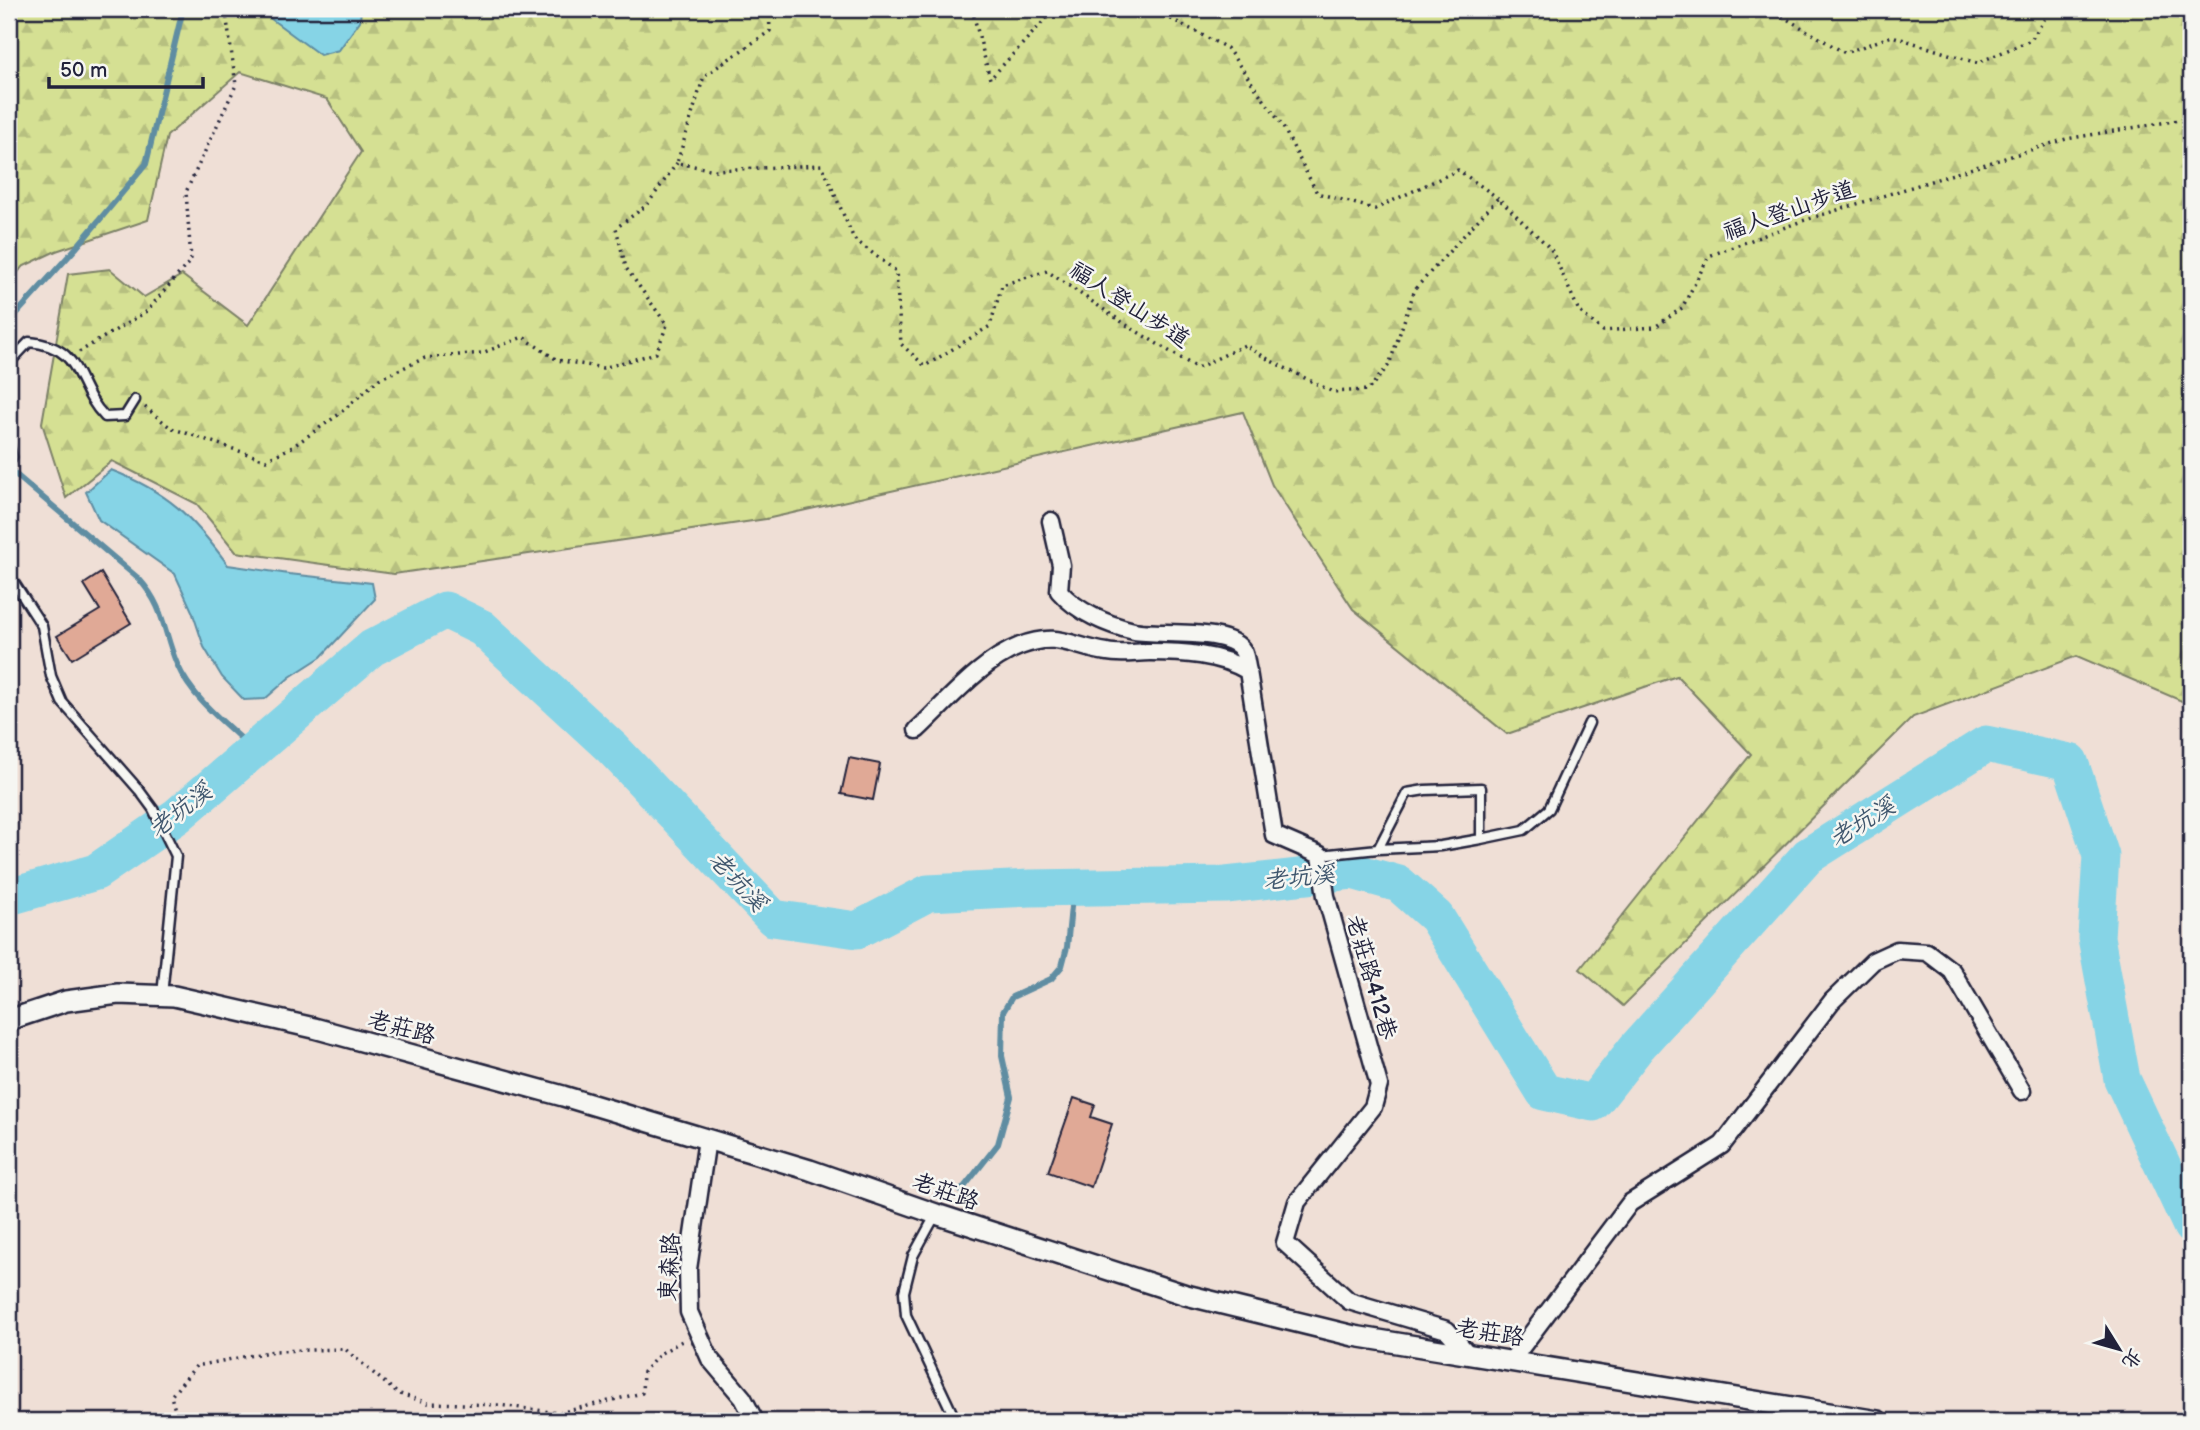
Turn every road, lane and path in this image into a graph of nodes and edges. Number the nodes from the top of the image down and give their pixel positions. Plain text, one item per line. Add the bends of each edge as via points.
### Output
1 (229, 9) edge
2 (769, 9) edge
3 (972, 9) edge
4 (1055, 9) edge
5 (1152, 9) edge
6 (1347, 9) edge
7 (1353, 9) edge
8 (1770, 9) edge
9 (2051, 9) edge
10 (2184, 9) edge
11 (2191, 11) edge
12 (2191, 118) edge
13 (677, 163) junction
14 (1498, 198) junction
15 (70, 357) junction
16 (9, 363) edge
17 (135, 400) joint
18 (9, 445) edge
19 (11, 461) edge
20 (1051, 521) dead end
21 (9, 575) edge
22 (1248, 671) junction
23 (1589, 723) dead end
24 (917, 730) dead end
25 (1481, 839) junction
26 (1378, 849) junction
27 (1320, 855) junction
28 (162, 995) junction
29 (9, 1020) edge
30 (2022, 1091) dead end
31 (707, 1139) junction
32 (936, 1214) junction
33 (698, 1332) junction
34 (1468, 1354) junction
35 (1511, 1361) junction
36 (178, 1421) edge
37 (755, 1421) edge
38 (956, 1421) edge
39 (1878, 1421) edge

1 - 15 path via 236,85 186,192 191,260 146,312
2 - 13 path via 770,31 704,76
3 - 4 path via 990,79
5 - 14 path via 1227,48 1282,125 1317,194 1375,209 1458,170
6 - 7 path
8 - 9 path via 1845,53 1892,36 1977,63 2031,40
10 - 11 path
12 - 14 path, 福人登山步道 via 2066,139 1799,222 1709,256 1682,308 1655,327 1603,331 1578,311 1551,248
13 - 14 path, 福人登山步道 via 715,170 822,165 854,239 896,271 901,344 925,366 990,326 1002,285 1047,271 1196,368 1245,345 1333,392 1368,390 1389,365 1415,289
13 - 17 path via 647,205 616,228 626,268 667,325 656,353 603,368 557,360 523,337 482,353 425,358 379,379 338,415 266,460 171,428
15 - 16 lane via 50,344 29,342
15 - 17 lane via 92,404 105,417 125,416
18 - 19 lane
20 - 22 street via 1061,565 1059,591 1068,601 1133,631 1217,637 1234,643 1242,650
21 - 28 lane via 42,626 51,676 62,702 139,790 176,856
22 - 24 street via 1235,663 1199,656 1109,653 1052,638 1017,647 990,664
22 - 27 street via 1274,835
23 - 25 lane via 1549,809 1524,830
25 - 26 lane
25 - 26 lane via 1481,788 1424,790 1407,793
26 - 27 lane
27 - 34 street, 老莊路412巷 via 1326,896 1379,1085 1373,1107 1297,1202 1285,1243 1349,1301 1447,1329
28 - 29 street, 老莊路 via 118,994 66,1001
28 - 31 street, 老莊路 via 314,1028
30 - 35 street via 1952,971 1927,952 1897,950 1872,961 1832,1001 1721,1145 1630,1203
31 - 32 street, 老莊路
31 - 33 street, 東森路 via 688,1269 689,1312
32 - 34 street, 老莊路 via 1186,1295 1354,1336
32 - 38 lane via 913,1256 904,1292 906,1315
33 - 36 path via 661,1353 643,1373 642,1393 559,1413 428,1403 397,1393 345,1349 275,1350 196,1366 171,1396
33 - 37 street, 東森路 via 710,1359 743,1398
34 - 35 street, 老莊路
35 - 39 street, 老莊路

